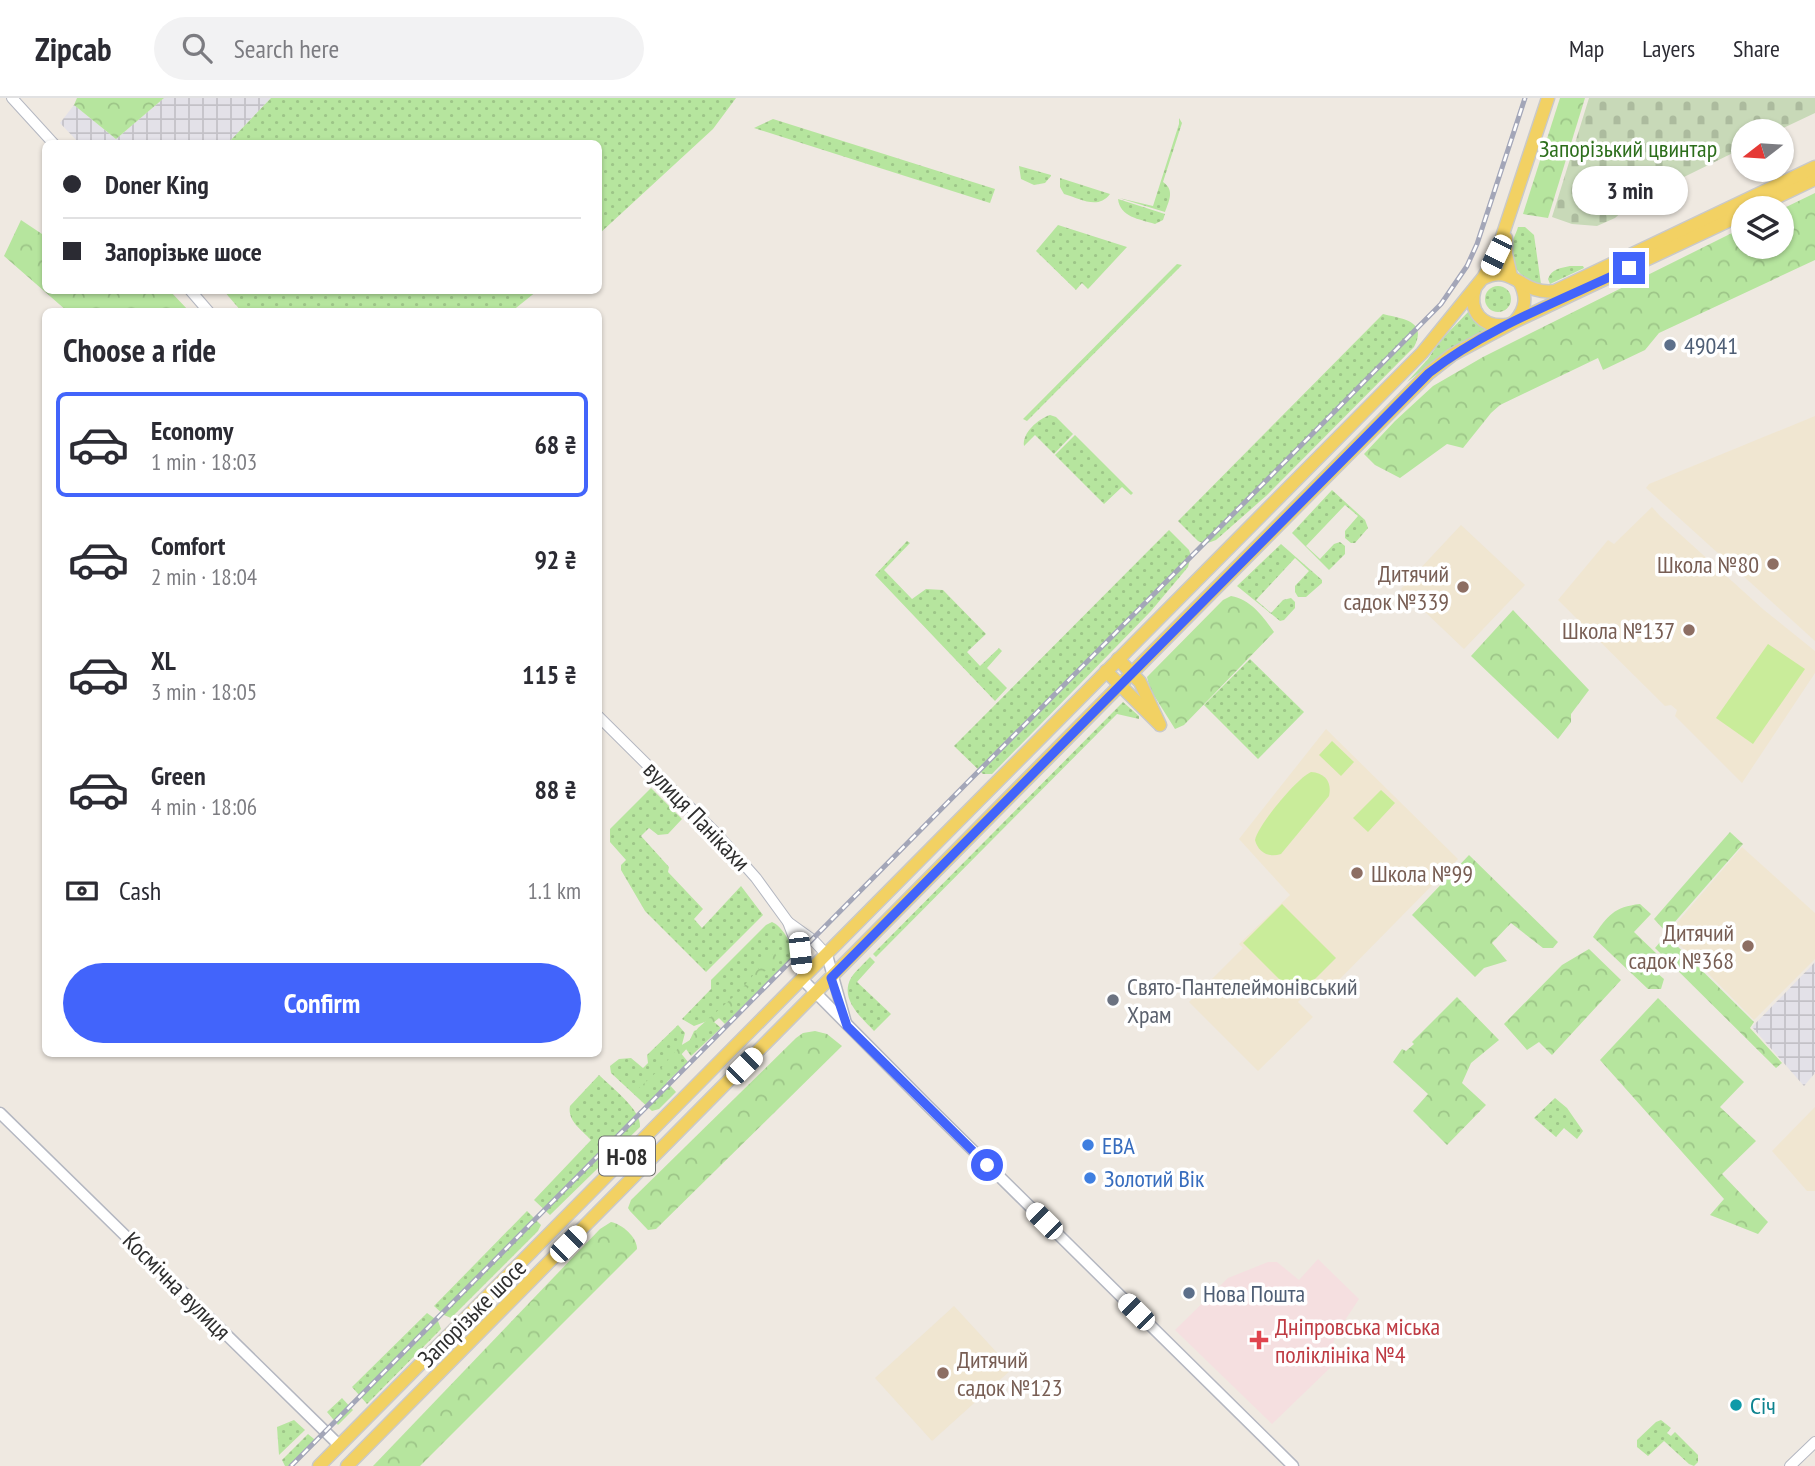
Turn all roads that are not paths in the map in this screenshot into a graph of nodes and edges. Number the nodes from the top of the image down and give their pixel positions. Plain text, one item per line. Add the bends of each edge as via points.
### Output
1 (12, 98) edge
2 (1548, 98) edge
3 (50, 140) edge
4 (1815, 167) edge
5 (1815, 179) edge
6 (1772, 194) junction
7 (1769, 196) edge
8 (1510, 217) junction
9 (1731, 220) edge
10 (1515, 279) junction
11 (1478, 283) junction
12 (193, 294) edge
13 (206, 308) edge
14 (1511, 323) junction
15 (1118, 659) junction
16 (1106, 671) junction
17 (1132, 673) junction
18 (1120, 685) junction
19 (602, 720) edge
20 (788, 922) junction
21 (827, 955) junction
22 (831, 978) junction
23 (803, 980) junction
24 (816, 993) junction
25 (847, 1026) junction
26 (0, 1113) edge
27 (1815, 1442) edge
28 (339, 1445) junction
29 (351, 1463) edge
30 (319, 1466) edge
31 (1293, 1466) edge
32 (1790, 1466) edge

1 - 3 street
2 - 8 main road
4 - 6 main road
5 - 6 main road
6 - 7 main road
6 - 10 main road via 1555,291 1536,291
8 - 10 main road via 1506,247
8 - 11 main road, Запорізьке шосе via 1496,255
9 - 14 main road, Запорізьке шосе / Н-08
10 - 11 main road via 1491,274
10 - 14 main road via 1525,302 1522,313
11 - 14 main road via 1472,297 1478,317 1496,327
11 - 15 main road, Запорізьке шосе / Н-08 via 1422,353
12 - 13 street
14 - 17 main road, Запорізьке шосе / Н-08 via 1429,373
15 - 16 main road, Запорізьке шосе / Н-08
15 - 17 main road
16 - 18 main road
16 - 21 main road, Запорізьке шосе / Н-08
17 - 18 main road, Запорізьке шосе / Н-08
17 - 18 main road via 1160,725
18 - 22 main road, Запорізьке шосе / Н-08
19 - 20 street, вулиця Панікахи via 735,852
20 - 21 street, вулиця Панікахи
20 - 23 street, вулиця Панікахи via 800,953
21 - 22 main road
21 - 23 main road, Запорізьке шосе / Н-08
22 - 24 main road, Запорізьке шосе / Н-08
22 - 25 main road
23 - 24 main road
23 - 28 main road, Запорізьке шосе / Н-08
24 - 25 main road
24 - 29 main road, Запорізьке шосе / Н-08
25 - 31 main road
26 - 28 main road, Космічна вулиця
27 - 32 street
28 - 29 main road, Космічна вулиця
28 - 30 main road, Запорізьке шосе / Н-08

